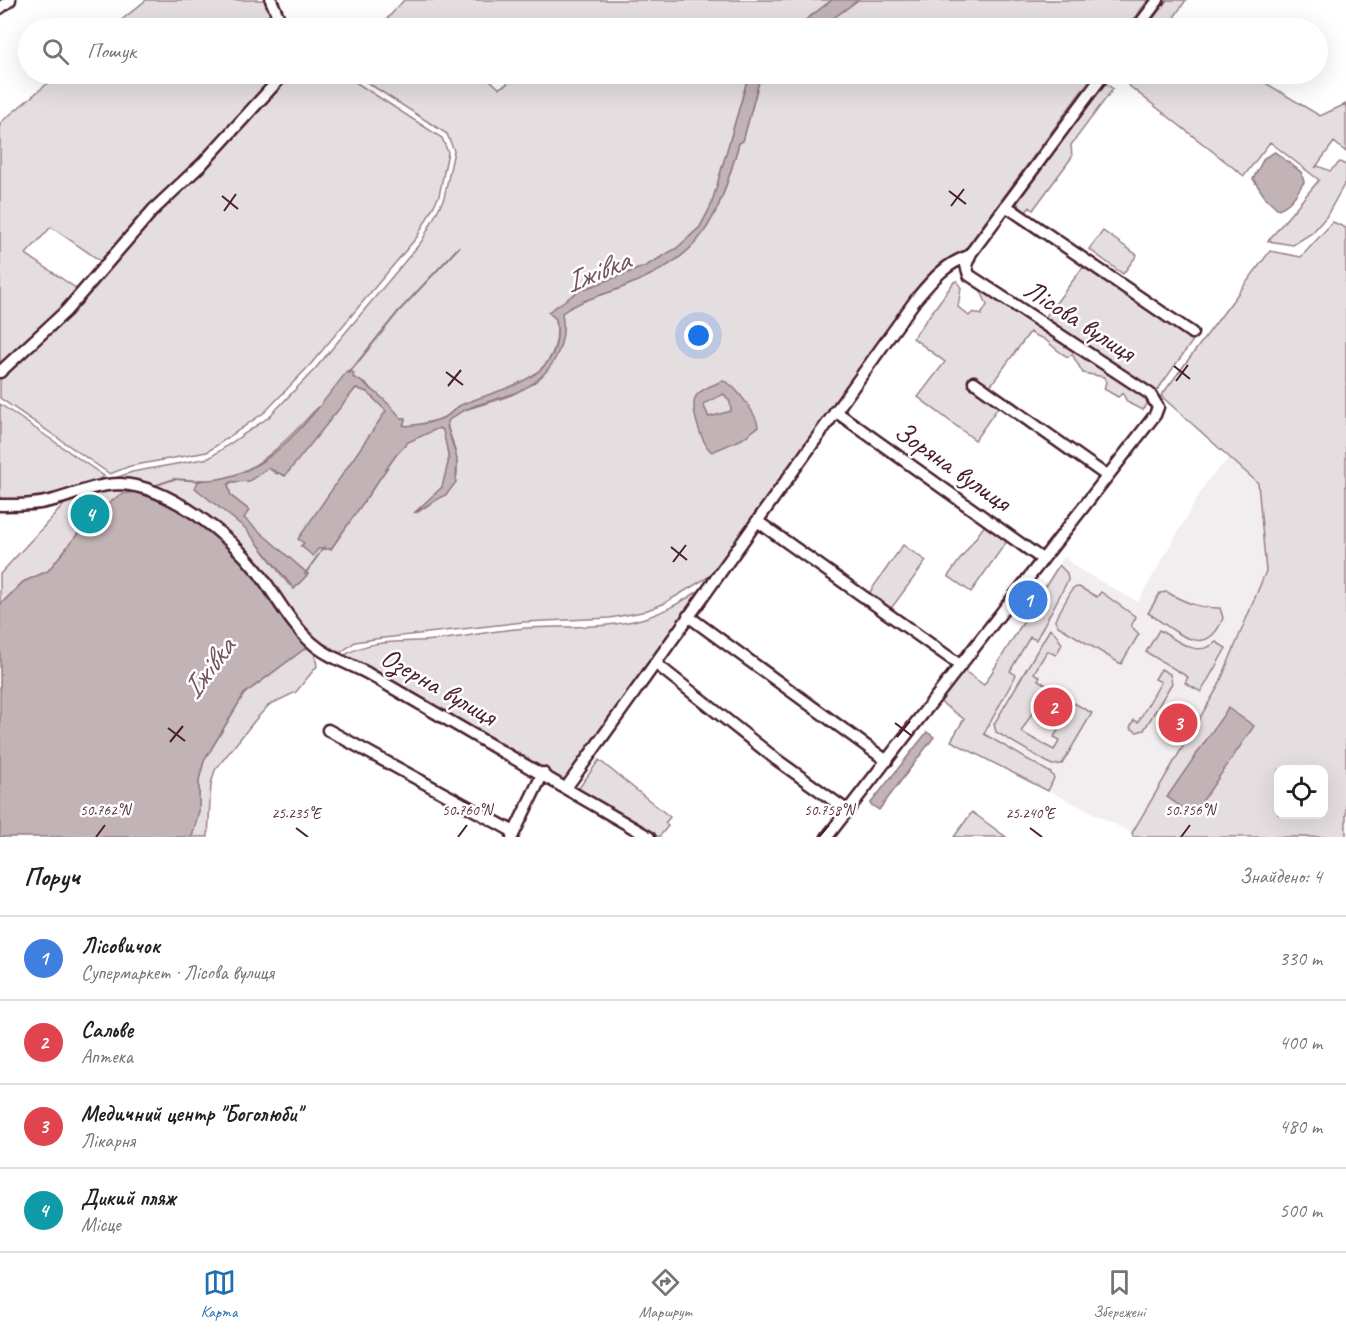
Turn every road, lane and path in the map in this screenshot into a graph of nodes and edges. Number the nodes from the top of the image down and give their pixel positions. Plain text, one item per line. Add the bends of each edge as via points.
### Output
1 (10, 0) edge
2 (271, 0) edge
3 (1158, 0) edge
4 (0, 8) edge
5 (279, 18) edge
6 (1144, 18) edge
7 (275, 84) edge
8 (1097, 84) edge
9 (1006, 206) junction
10 (969, 256) junction
11 (1192, 333) dead end
12 (0, 372) edge
13 (974, 382) dead end
14 (835, 411) junction
15 (1107, 476) junction
16 (0, 505) edge
17 (757, 521) junction
18 (1042, 559) junction
19 (688, 616) junction
20 (655, 663) junction
21 (960, 665) junction
22 (328, 730) dead end
23 (887, 761) junction
24 (543, 773) junction
25 (566, 788) junction
26 (848, 811) junction
27 (513, 834) edge
28 (649, 837) edge
29 (827, 837) edge

1 - 4 street
2 - 5 street
3 - 6 street
7 - 12 street via 202,164 153,210 66,311
8 - 9 street
9 - 10 street
9 - 11 street, Лісова вулиця
10 - 14 street via 955,260 934,277
10 - 15 street, Лісова вулиця via 969,275 1154,398 1158,407 1155,415
13 - 15 street
14 - 17 street
14 - 18 street, Зоряна вулиця
15 - 18 street, Лісова вулиця
16 - 24 street, Озерна вулиця via 33,505 93,487 121,484 144,488 181,505 230,541 310,642
17 - 19 street
17 - 21 street
18 - 21 street, Лісова вулиця
19 - 20 street
19 - 23 street
20 - 25 street
20 - 26 street
21 - 23 street, Лісова вулиця
22 - 27 street
23 - 26 street, Лісова вулиця
24 - 25 street, Озерна вулиця
24 - 27 street
25 - 28 street, Озерна вулиця
26 - 29 street, Лісова вулиця

